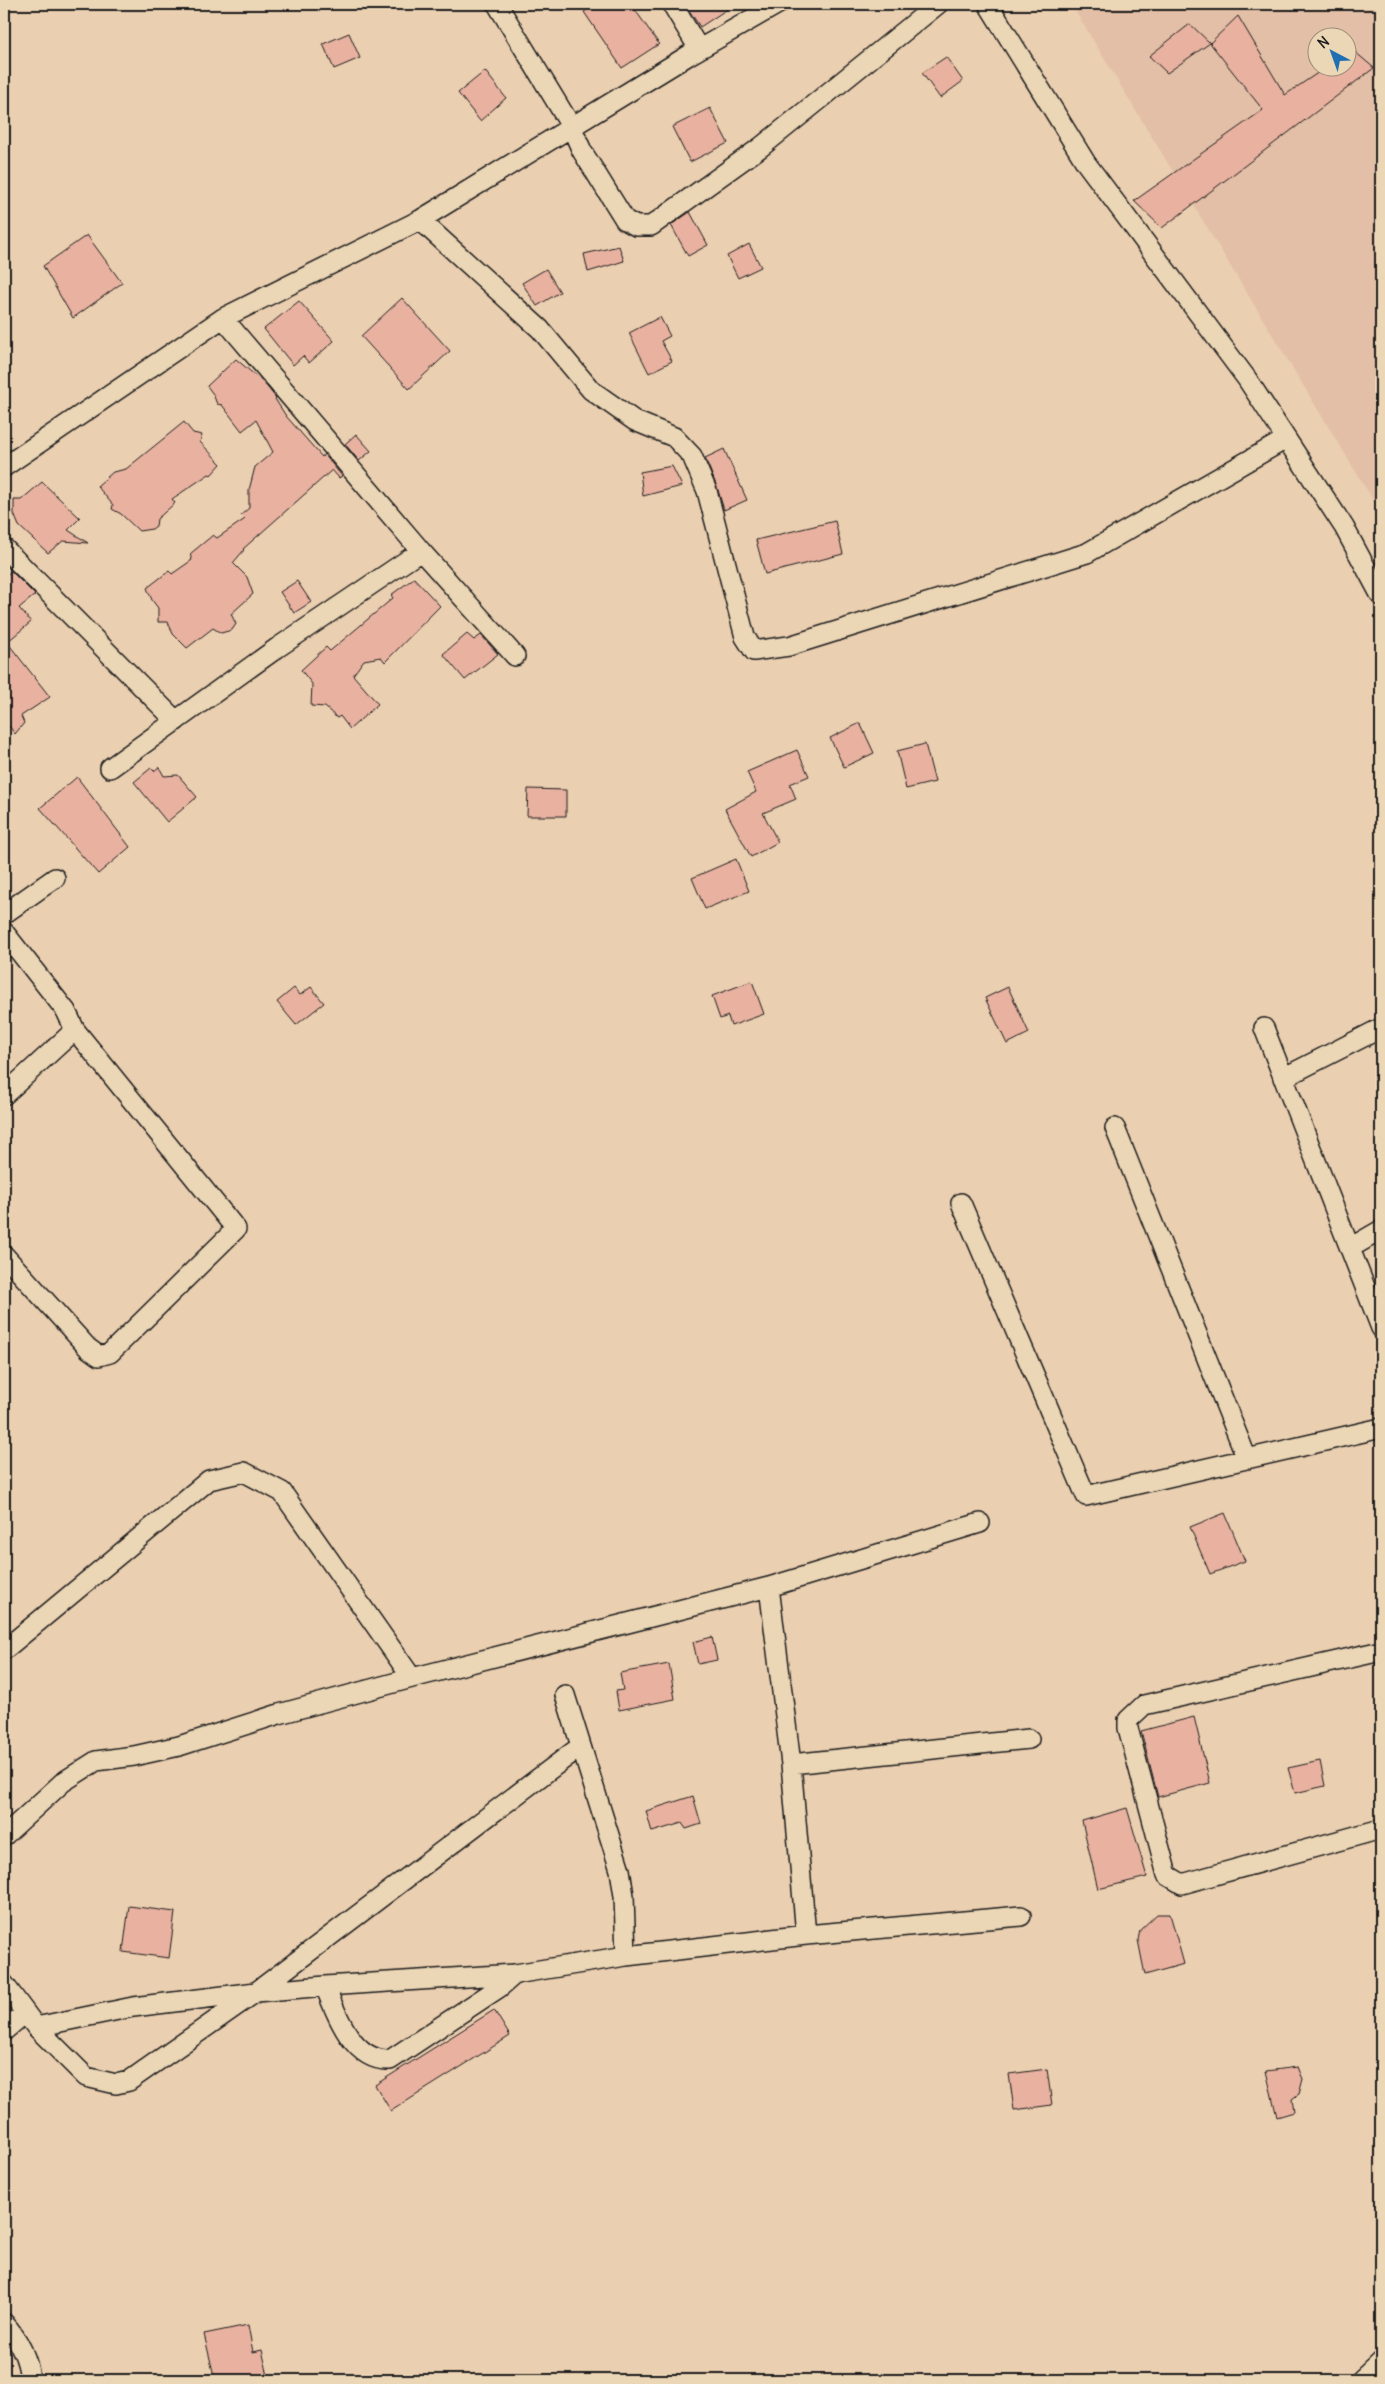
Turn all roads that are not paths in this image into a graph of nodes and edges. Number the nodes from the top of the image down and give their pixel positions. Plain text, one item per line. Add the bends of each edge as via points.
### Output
1 (497, 4) edge
2 (672, 4) edge
3 (778, 4) edge
4 (938, 4) edge
5 (988, 4) edge
6 (699, 49) junction
7 (571, 126) junction
8 (420, 220) junction
9 (223, 318) junction
10 (1286, 439) junction
11 (4, 466) edge
12 (4, 548) edge
13 (422, 550) junction
14 (1381, 596) edge
15 (515, 656) dead end
16 (176, 721) junction
17 (110, 768) dead end
18 (55, 878) dead end
19 (4, 914) edge
20 (4, 932) edge
21 (1264, 1028) dead end
22 (1381, 1028) edge
23 (75, 1030) junction
24 (1283, 1078) junction
25 (4, 1095) edge
26 (1114, 1128) dead end
27 (961, 1203) dead end
28 (1381, 1230) edge
29 (1350, 1248) junction
30 (4, 1255) edge
31 (1381, 1328) edge
32 (1381, 1428) edge
33 (1247, 1459) junction
34 (980, 1523) dead end
35 (769, 1587) junction
36 (4, 1650) edge
37 (1381, 1651) edge
38 (412, 1678) junction
39 (565, 1695) dead end
40 (1029, 1739) dead end
41 (581, 1746) junction
42 (791, 1764) junction
43 (1381, 1829) edge
44 (4, 1836) edge
45 (1021, 1916) dead end
46 (806, 1935) junction
47 (626, 1956) junction
48 (515, 1974) junction
49 (4, 1984) edge
50 (325, 1986) junction
51 (256, 1992) junction
52 (30, 2020) junction
53 (4, 2031) edge
54 (4, 2323) edge
55 (1381, 2361) edge
56 (30, 2380) edge
57 (1360, 2380) edge

1 - 7 street
2 - 6 street
3 - 6 street
4 - 7 street via 761,147 652,226 636,226 625,220 582,151
5 - 10 street via 1086,163 1247,379
6 - 7 street
7 - 8 street
8 - 9 street
8 - 10 street via 540,329 592,390 636,421 674,437 692,456 707,490 744,636 754,651 789,646 1087,553
9 - 11 street
9 - 13 street
10 - 14 street via 1344,528
12 - 16 street
13 - 15 street
13 - 16 street
16 - 17 street
18 - 19 street
20 - 23 street via 66,1011
21 - 24 street
22 - 24 street
23 - 25 street
23 - 30 street via 236,1229 110,1353 99,1356 88,1348
24 - 29 street
26 - 33 street
27 - 33 street via 1086,1496
28 - 29 street
29 - 31 street
32 - 33 street
34 - 35 street
35 - 38 street
35 - 42 street
36 - 38 street via 209,1480 244,1472 282,1492
37 - 43 street via 1144,1705 1128,1720 1168,1875 1182,1884
38 - 44 street via 279,1714 179,1746 96,1761 63,1782
39 - 41 street
40 - 42 street
41 - 47 street via 620,1870
41 - 51 street
42 - 46 street
45 - 46 street
46 - 47 street
47 - 48 street
48 - 50 street
48 - 50 street via 390,2060 378,2060 356,2046
49 - 52 street
50 - 51 street
51 - 52 street
51 - 52 street via 147,2071 130,2081 116,2084 86,2076
52 - 53 street
54 - 56 street via 23,2350
55 - 57 street

